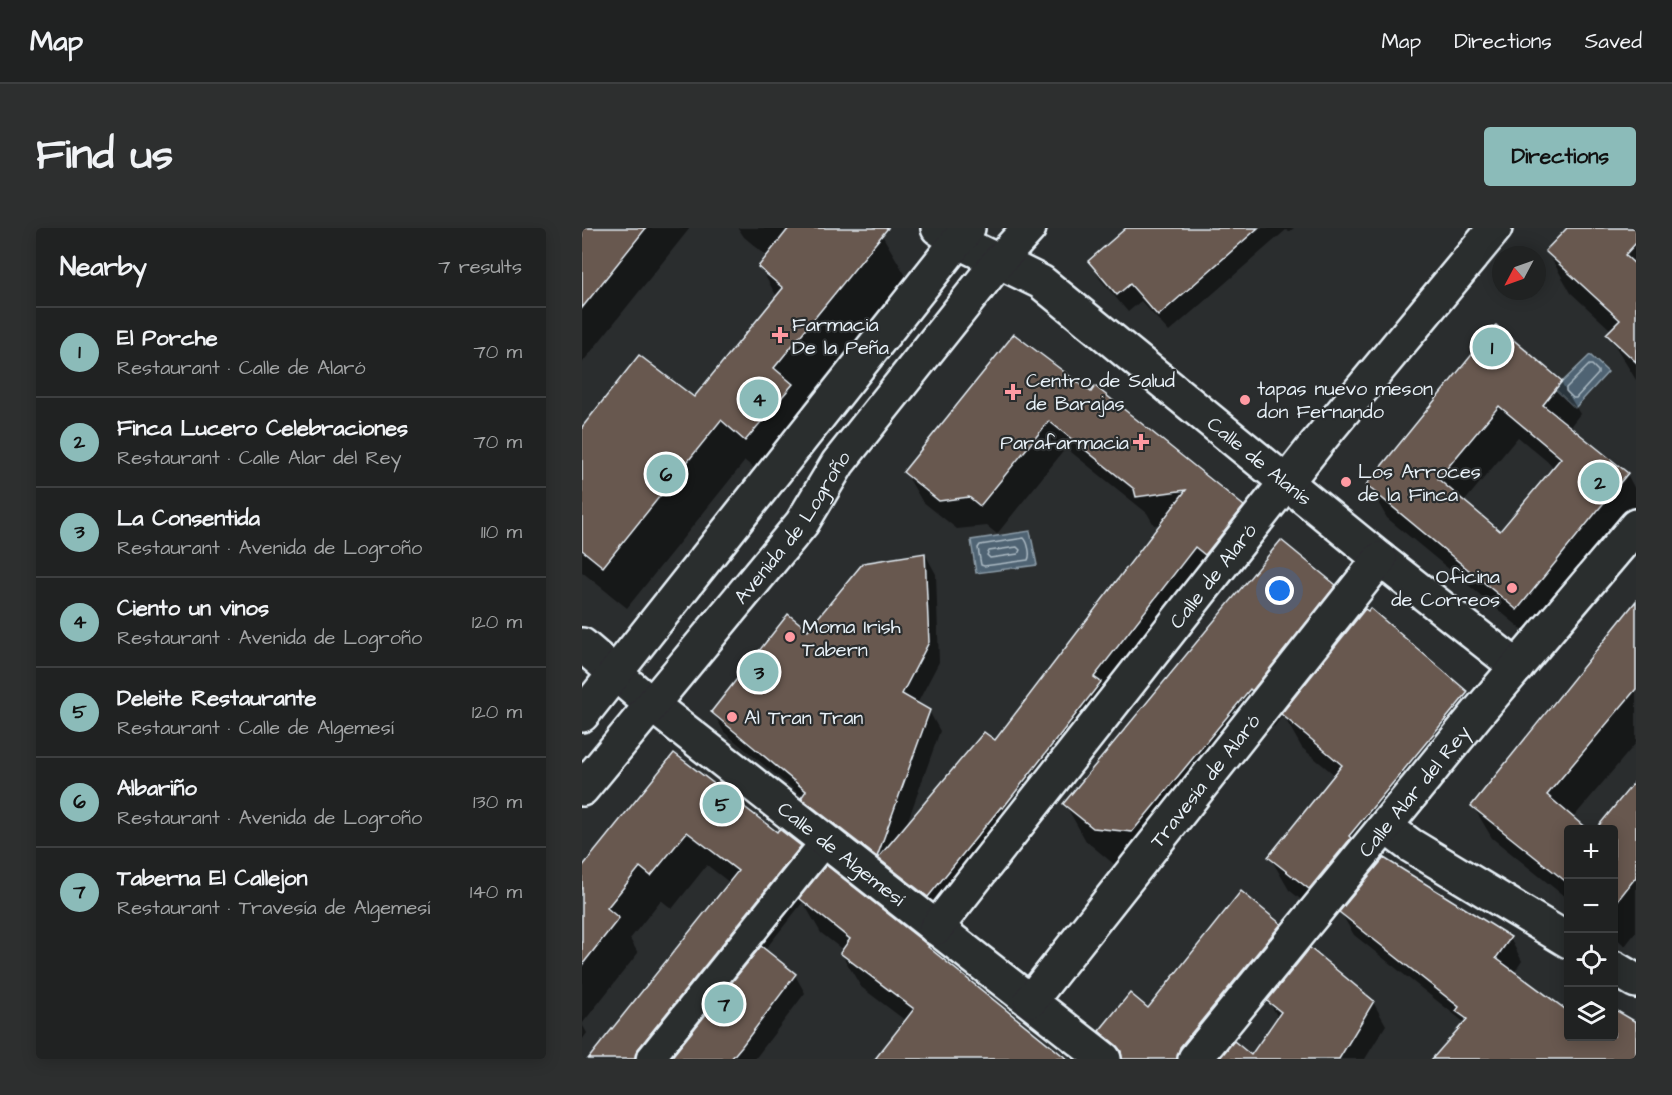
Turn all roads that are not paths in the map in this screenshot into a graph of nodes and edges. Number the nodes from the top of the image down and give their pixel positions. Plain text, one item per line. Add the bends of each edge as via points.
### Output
1 (1029, 228) edge
2 (1495, 228) edge
3 (955, 232) edge
4 (999, 261) junction
5 (1287, 481) junction
6 (1636, 526) edge
7 (1380, 559) junction
8 (582, 645) edge
9 (1517, 667) junction
10 (616, 673) junction
11 (652, 705) junction
12 (582, 716) edge
13 (582, 789) edge
14 (1386, 827) junction
15 (826, 840) junction
16 (936, 928) junction
17 (1564, 938) edge
18 (1618, 970) edge
19 (1636, 981) edge
20 (1031, 1000) junction
21 (650, 1059) edge
22 (1104, 1059) edge
23 (1195, 1059) edge

1 - 4 street, Avenida de Logroño
2 - 5 street, Calle de Alaró
3 - 4 street
3 - 10 street
4 - 5 street, Calle de Alanís via 1041,282
4 - 11 street, Avenida de Logroño via 838,463 802,523
5 - 7 street, Calle de Alanís
5 - 16 street, Calle de Alaró
6 - 9 street, Calle Alar del Rey
7 - 9 street, Calle de Alanís
7 - 20 street, Travesía de Alaró
8 - 10 street, Calle de Algemesí
9 - 14 street, Calle Alar del Rey
10 - 11 street, Calle de Algemesí
10 - 12 street
11 - 13 street, Avenida de Logroño
11 - 15 street, Calle de Algemesí
14 - 17 street
14 - 23 street, Calle Alar del Rey
15 - 16 street, Calle de Algemesí
15 - 21 street
16 - 20 street, Calle de Algemesí
18 - 19 street
20 - 22 street, Calle de Algemesí

